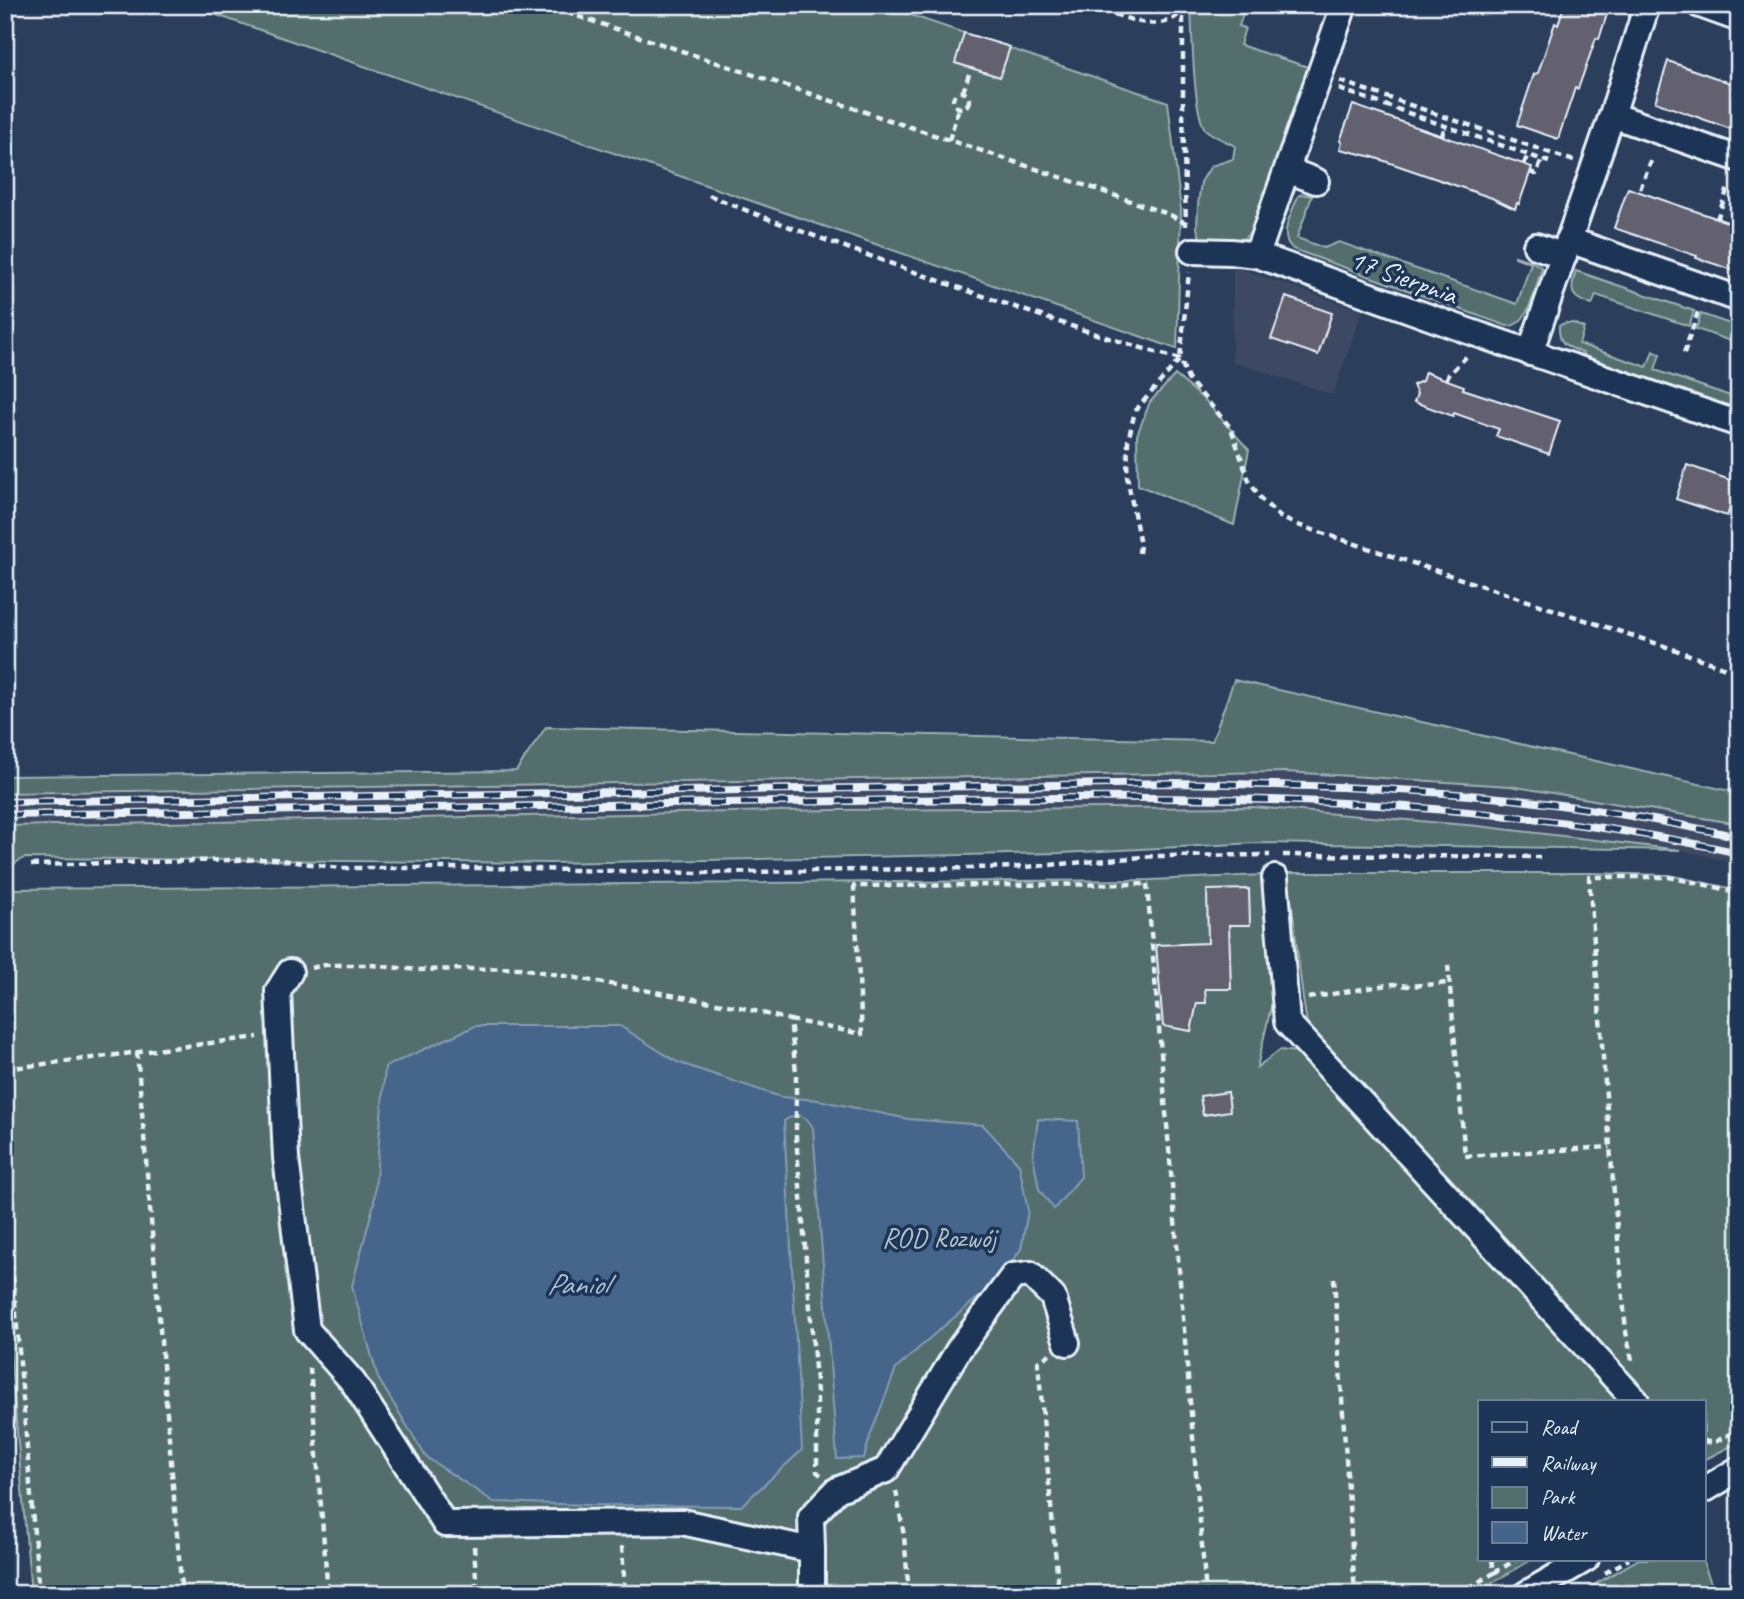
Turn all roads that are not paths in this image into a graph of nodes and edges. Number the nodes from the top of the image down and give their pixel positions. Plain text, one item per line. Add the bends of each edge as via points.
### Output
1 (1344, 5) edge
2 (1647, 5) edge
3 (1700, 5) edge
4 (1739, 19) edge
5 (1612, 115) junction
6 (1739, 159) edge
7 (1287, 170) junction
8 (1315, 181) dead end
9 (1536, 246) dead end
10 (1567, 248) junction
11 (1192, 251) road end
12 (1257, 255) junction
13 (1739, 299) edge
14 (1531, 353) junction
15 (1739, 424) edge
16 (1275, 878) dead end
17 (290, 972) road end
18 (1067, 1343) road end
19 (1635, 1400) edge
20 (1739, 1469) edge
21 (1706, 1485) edge
22 (812, 1550) junction
23 (1584, 1560) edge
24 (812, 1594) edge
25 (1526, 1594) edge

1 - 7 street
2 - 5 street
3 - 4 street
5 - 6 street
5 - 10 street
7 - 8 street
7 - 12 street
9 - 10 street
10 - 13 street
10 - 14 street
11 - 12 street, 17 Sierpnia
12 - 14 street, 17 Sierpnia
14 - 15 street, 17 Sierpnia
16 - 19 street via 1284,1001 1291,1028
17 - 22 street via 278,991 280,1034 286,1158 307,1330 353,1382 445,1524 682,1522
18 - 22 street via 1053,1297 1030,1273 1013,1276 960,1349 886,1470 837,1490 811,1517
20 - 21 street
22 - 24 street
23 - 25 street

